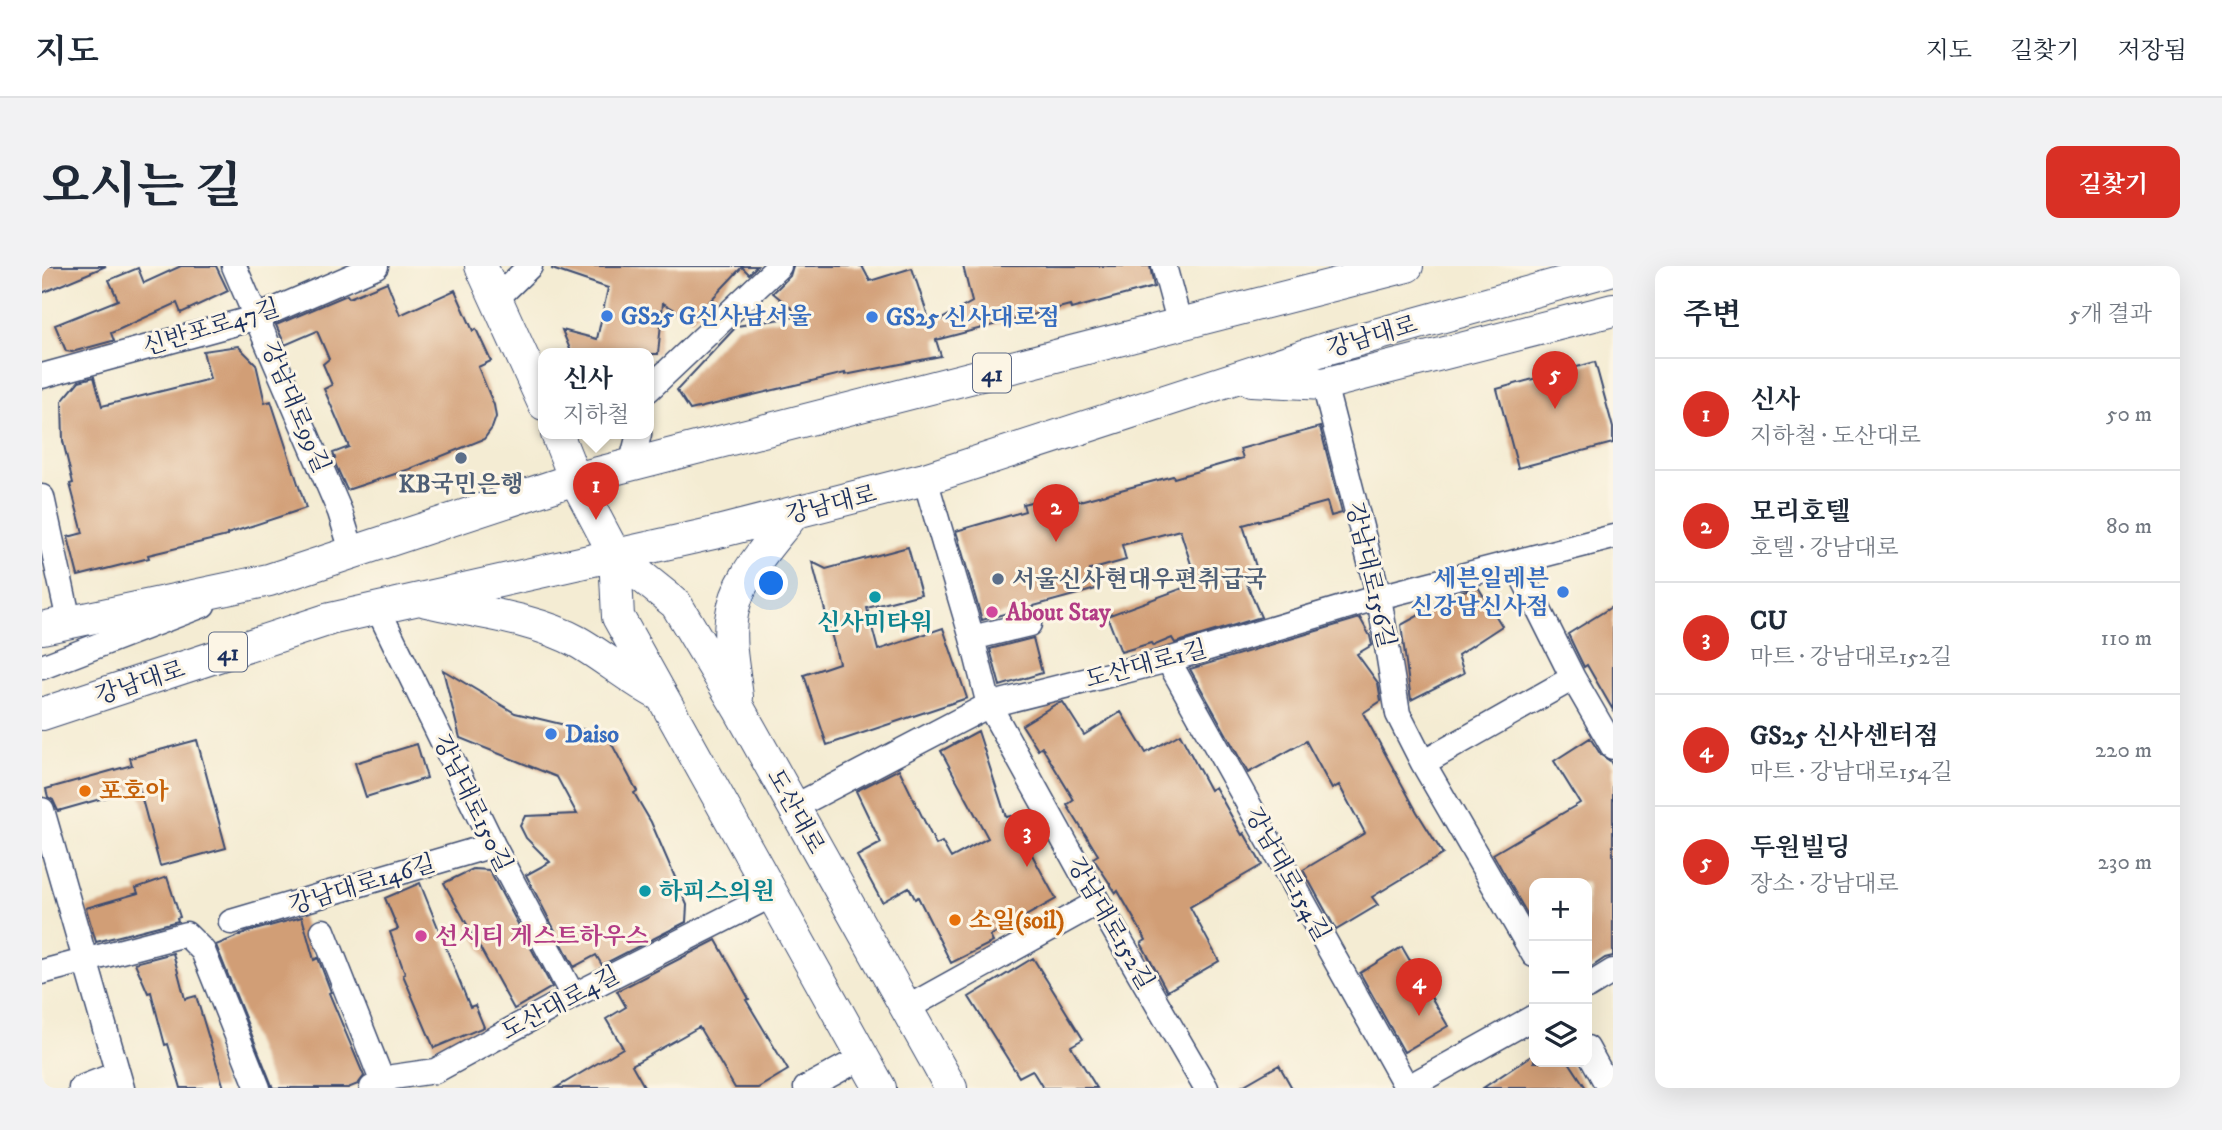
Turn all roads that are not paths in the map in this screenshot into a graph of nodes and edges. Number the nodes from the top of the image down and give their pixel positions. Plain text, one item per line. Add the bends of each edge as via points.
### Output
1 (234, 266) edge
2 (376, 266) edge
3 (481, 266) edge
4 (530, 266) edge
5 (779, 266) edge
6 (1164, 266) edge
7 (1407, 266) edge
8 (1613, 269) edge
9 (496, 299) junction
10 (1613, 310) edge
11 (258, 317) junction
12 (1180, 325) junction
13 (42, 376) edge
14 (1232, 379) junction
15 (1324, 384) junction
16 (654, 385) edge
17 (538, 391) edge
18 (558, 439) edge
19 (638, 439) edge
20 (631, 465) junction
21 (575, 479) junction
22 (925, 480) junction
23 (42, 497) edge
24 (794, 513) junction
25 (1613, 537) edge
26 (352, 551) junction
27 (615, 555) junction
28 (1516, 562) junction
29 (270, 580) junction
30 (1379, 597) junction
31 (417, 599) junction
32 (377, 607) junction
33 (55, 624) edge
34 (1029, 624) dead end
35 (972, 638) junction
36 (1168, 660) junction
37 (42, 667) edge
38 (1573, 678) junction
39 (662, 695) junction
40 (989, 705) junction
41 (739, 709) junction
42 (42, 714) edge
43 (1613, 747) edge
44 (1423, 763) junction
45 (794, 807) junction
46 (42, 810) edge
47 (493, 845) junction
48 (772, 895) junction
49 (1098, 902) junction
50 (231, 922) dead end
51 (323, 931) dead end
52 (1529, 946) edge
53 (86, 960) junction
54 (1613, 971) edge
55 (42, 972) edge
56 (1592, 984) edge
57 (573, 996) junction
58 (905, 1009) junction
59 (1529, 1020) edge
60 (1592, 1057) edge
61 (863, 1058) junction
62 (430, 1079) edge
63 (119, 1081) edge
64 (378, 1085) edge
65 (81, 1088) edge
66 (258, 1088) edge
67 (806, 1088) edge
68 (880, 1088) edge
69 (951, 1088) edge
70 (1206, 1088) edge
71 (1407, 1088) edge
72 (1609, 1088) edge

1 - 11 street, 강남대로99길
2 - 11 street, 신반포로47길
3 - 9 main road
4 - 9 street
5 - 16 street
6 - 12 street
7 - 12 main road, 41
8 - 14 main road, 강남대로
9 - 17 main road
10 - 15 main road
11 - 13 street, 신반포로47길
11 - 26 street, 강남대로99길
12 - 20 main road, 41
14 - 15 main road
14 - 22 main road, 강남대로
15 - 30 street, 강남대로156길
18 - 21 main road, 도산대로
19 - 20 street
20 - 21 main road, 41
21 - 26 main road, 41
21 - 27 main road, 도산대로
22 - 24 main road, 강남대로
22 - 35 street, 강남대로152길
23 - 33 street
24 - 27 main road, 강남대로
24 - 41 main road via 747,573 736,599 731,642
25 - 28 street, 도산대로1길
26 - 29 main road, 41
27 - 31 main road, 강남대로 / 41
27 - 39 main road, 도산대로 via 618,617
27 - 41 main road, 도산대로 via 676,604
28 - 30 street, 도산대로1길
28 - 38 street
29 - 33 main road, 41
29 - 37 street
30 - 36 street, 도산대로1길
30 - 44 street, 강남대로156길 via 1398,714
31 - 32 main road, 강남대로 / 41
31 - 39 main road via 555,631
32 - 42 main road, 강남대로 / 41
32 - 47 street, 강남대로150길
34 - 35 street
35 - 40 street, 강남대로152길
36 - 40 street, 도산대로1길
36 - 71 street, 강남대로154길
38 - 43 street
38 - 44 street
39 - 48 main road, 도산대로
40 - 45 street, 도산대로1길
40 - 49 street, 강남대로152길
41 - 45 main road, 도산대로
44 - 52 street, 강남대로156길
45 - 58 main road, 도산대로
46 - 53 street
47 - 50 street, 강남대로146길
47 - 57 street, 강남대로150길
48 - 57 street, 도산대로4길
48 - 61 main road, 도산대로
49 - 58 street
49 - 70 street, 강남대로152길
51 - 64 street, 도산대로4길
53 - 55 street
53 - 63 street
53 - 66 street via 186,934 203,951
54 - 56 street
57 - 62 street, 도산대로4길
58 - 69 main road, 도산대로
59 - 71 street
60 - 72 street
61 - 67 street
61 - 68 main road, 도산대로
62 - 64 street, 도산대로4길 via 393,1077
63 - 65 street

